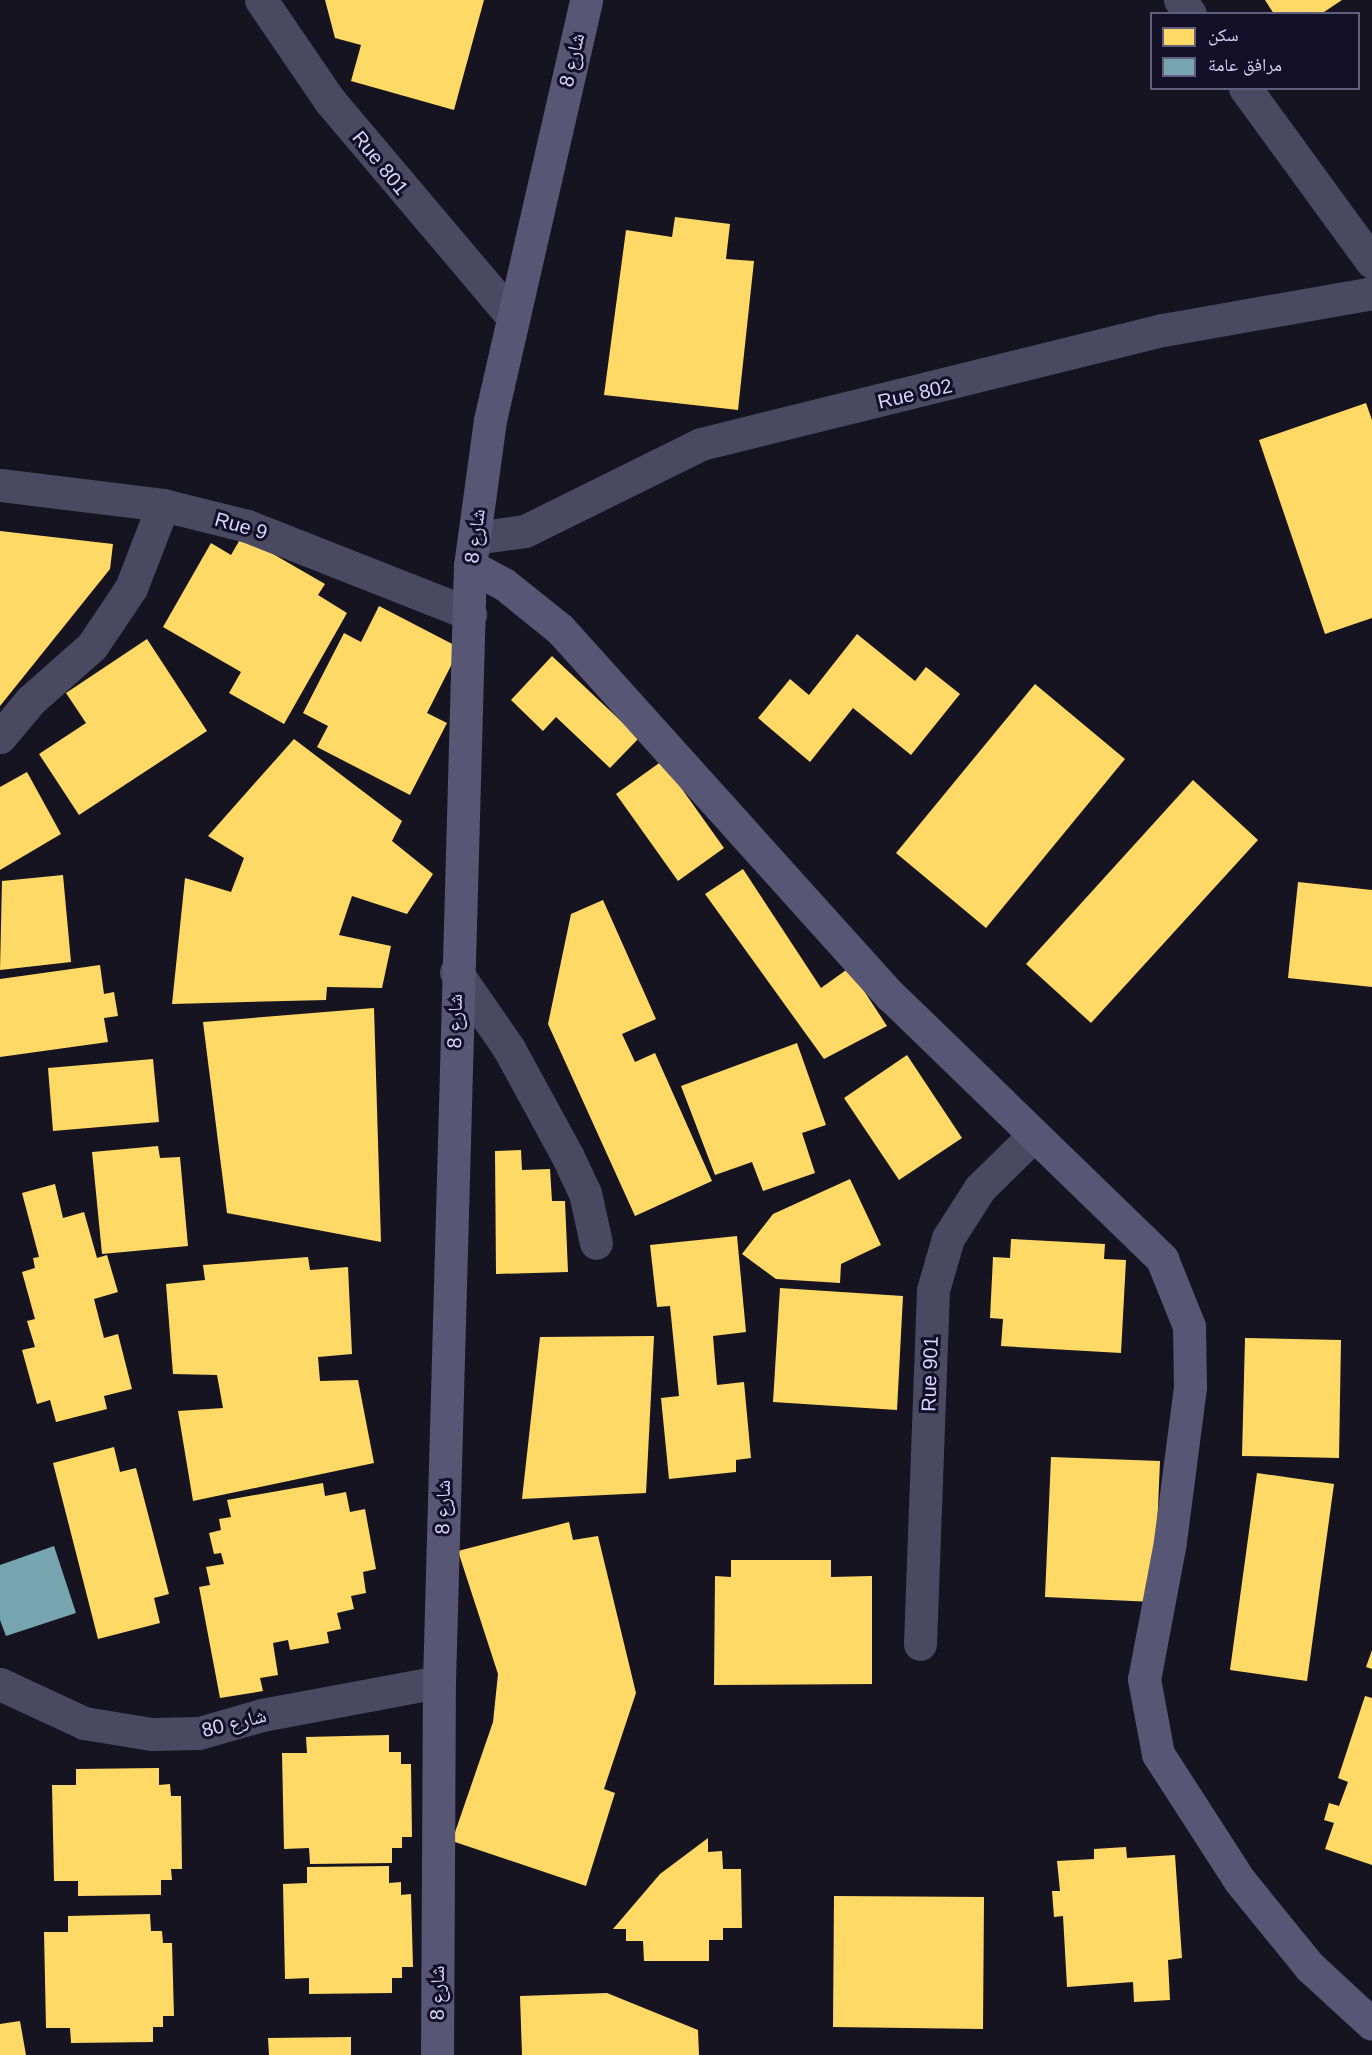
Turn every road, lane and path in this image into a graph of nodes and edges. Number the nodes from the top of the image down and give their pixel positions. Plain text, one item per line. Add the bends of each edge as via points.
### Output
1 (261, 0) edge
2 (586, 0) edge
3 (1246, 90) edge
4 (1372, 262) edge
5 (1372, 293) edge
6 (512, 316) junction
7 (0, 485) edge
8 (163, 506) junction
9 (472, 552) junction
10 (470, 614) junction
11 (0, 737) edge
12 (456, 972) junction
13 (1031, 1138) junction
14 (596, 1243) dead end
15 (920, 1644) dead end
16 (439, 1682) junction
17 (0, 1684) edge
18 (1372, 2024) edge
19 (436, 2055) edge

1 - 6 street, Rue 801 via 330,101
2 - 6 street, شارع 8
3 - 4 street
5 - 9 street, Rue 802 via 1163,330 701,444 525,531
6 - 9 street, شارع 8 via 490,420
7 - 8 street, Rue 9
8 - 10 street, Rue 9 via 247,526
8 - 11 street via 131,588 92,646 31,700
9 - 10 street, شارع 8
9 - 13 street via 504,584 560,629 891,996
10 - 12 street, شارع 8
12 - 14 street via 508,1047 568,1157 585,1193
12 - 16 street, شارع 8
13 - 15 street, Rue 901 via 980,1188 948,1238 933,1290
13 - 18 street via 1162,1259 1189,1326 1190,1387 1180,1467 1144,1679 1158,1754 1240,1881 1310,1967
16 - 17 street, شارع 80 via 262,1715 199,1733 151,1734 84,1723
16 - 19 street, شارع 8

